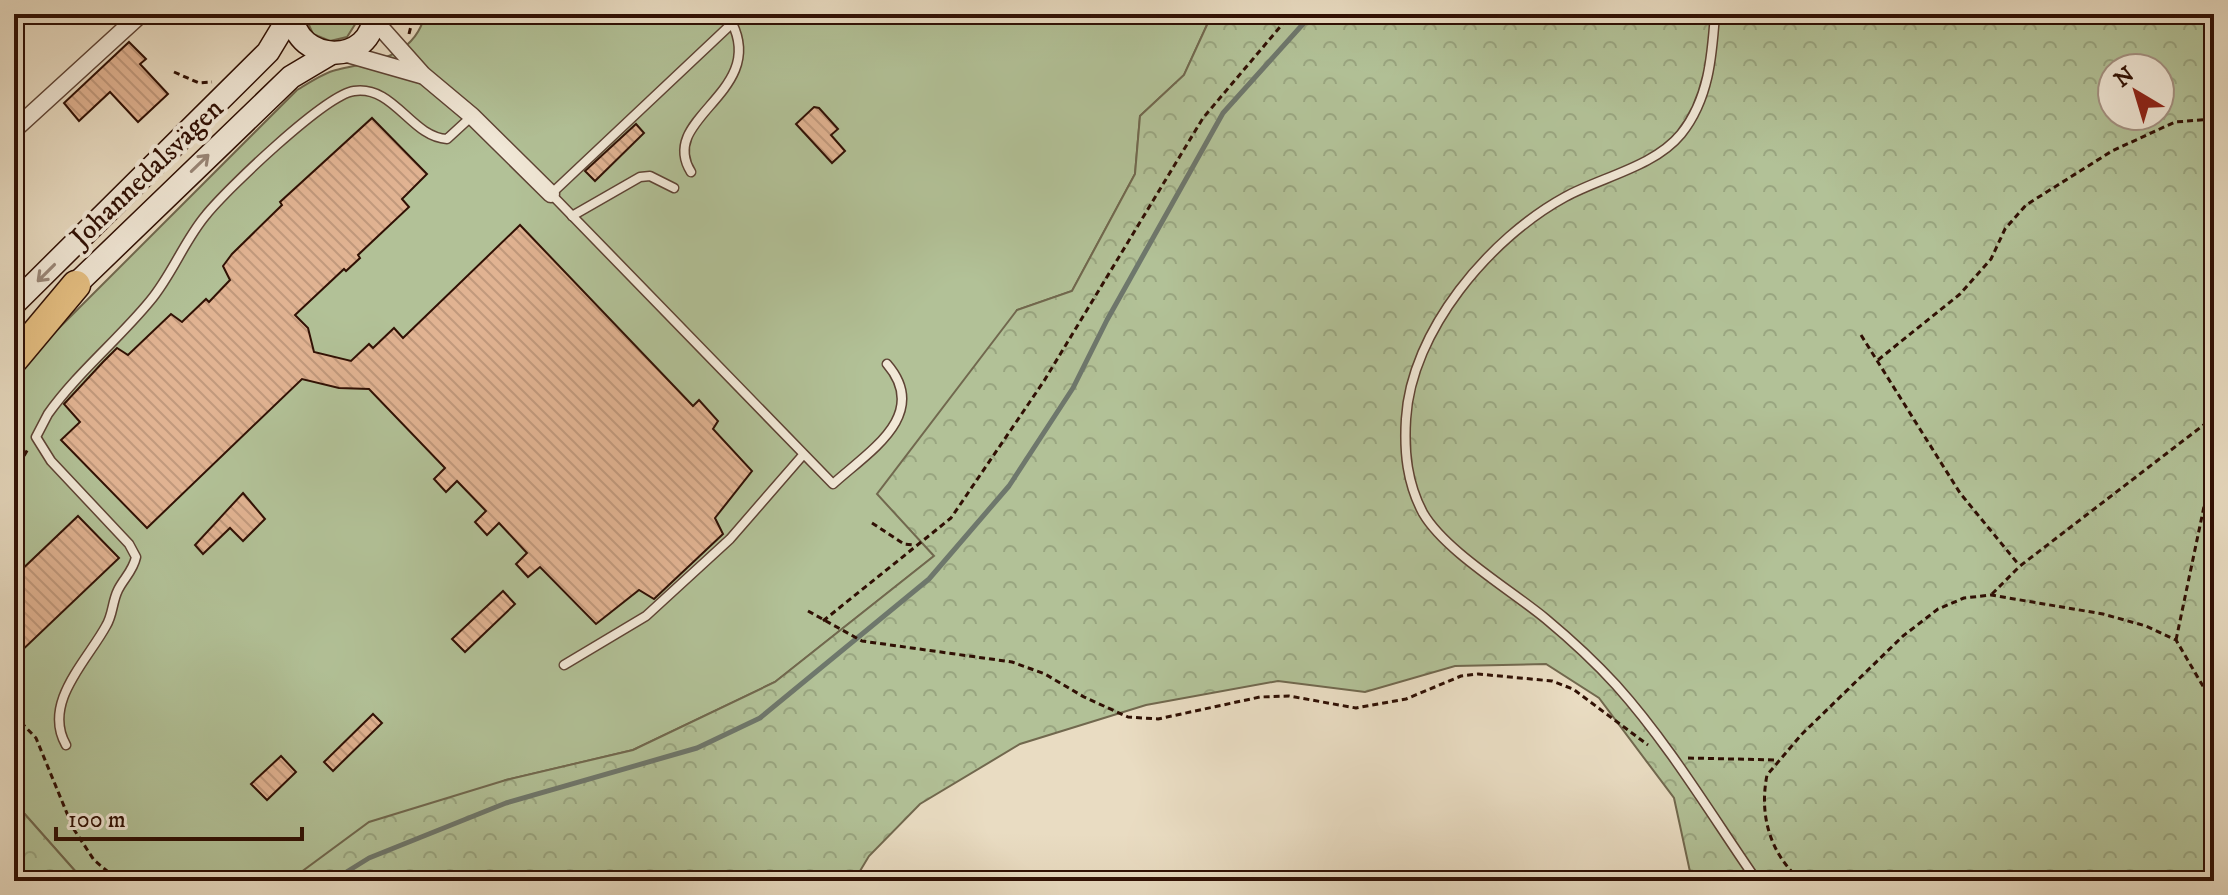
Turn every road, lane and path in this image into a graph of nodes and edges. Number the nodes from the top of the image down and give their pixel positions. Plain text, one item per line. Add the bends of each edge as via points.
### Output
1 (141, 14) edge
2 (292, 14) edge
3 (742, 14) edge
4 (1291, 14) edge
5 (1715, 14) edge
6 (374, 17) edge
7 (732, 23) junction
8 (336, 54) junction
9 (174, 72) dead end
10 (423, 75) junction
11 (220, 81) dead end
12 (472, 116) junction
13 (2214, 119) edge
14 (14, 130) edge
15 (691, 172) dead end
16 (674, 188) dead end
17 (551, 194) junction
18 (572, 216) junction
19 (76, 285) junction
20 (14, 304) edge
21 (1861, 335) dead end
22 (14, 342) edge
23 (14, 359) edge
24 (1878, 360) junction
25 (887, 364) dead end
26 (2214, 417) edge
27 (36, 437) junction
28 (803, 455) junction
29 (14, 473) edge
30 (2214, 487) edge
31 (872, 523) dead end
32 (925, 541) junction
33 (2020, 566) junction
34 (1991, 595) junction
35 (808, 611) dead end
36 (823, 621) junction
37 (2176, 640) junction
38 (564, 665) dead end
39 (2214, 705) edge
40 (14, 715) edge
41 (66, 745) dead end
42 (1671, 759) junction
43 (1778, 760) junction
44 (119, 881) edge
45 (1757, 881) edge
46 (1801, 881) edge

1 - 14 street
2 - 8 main road via 304,42
2 -> 20 main road, Johannedalsvägen via 268,52
3 - 7 lane
4 - 32 path via 1203,118 1003,444 951,518
5 - 42 lane via 1710,71 1698,107 1679,136 1643,162 1564,197 1521,225 1476,268 1446,311 1416,371 1404,447 1409,482 1424,515 1615,685
6 - 8 main road, Johannedalsvägen via 364,40
6 - 10 street
7 - 15 lane via 741,39 739,65 687,136 684,152
7 - 17 lane
8 - 10 street
19 -> 8 main road, Johannedalsvägen via 291,77
9 - 11 path via 199,83
10 - 12 street
12 - 17 street
12 - 27 lane via 447,139 431,138 373,91 352,91 319,113 275,146 204,217 153,298 58,400
13 - 24 path via 2175,122 2112,151 2026,205 2005,229 1991,259 1960,294
16 - 18 lane via 650,176 640,177
17 - 18 lane
18 - 28 lane
19 - 22 main road, Johannedalsvägen
19 - 23 highway
21 - 24 path
24 - 33 path via 1923,440
25 - 28 lane via 904,401 901,417 885,437 833,484
26 - 33 path
27 - 29 path
27 - 41 lane via 136,557 107,624 63,699 60,733
28 - 38 lane via 730,539 646,616
30 - 37 path via 2206,497
31 - 32 path via 904,544
32 - 36 path via 898,557
33 - 34 path
34 - 37 path via 2103,614
34 - 43 path via 1938,609 1877,661
35 - 36 path
36 - 42 path via 862,641 1012,662 1128,717 1158,719 1260,697 1289,696 1356,708 1406,699 1478,674 1552,681 1573,689
37 - 39 path
40 - 44 path via 36,738 73,828 94,860
42 - 43 path
42 - 45 lane
43 - 46 path via 1767,775 1765,819 1772,846

